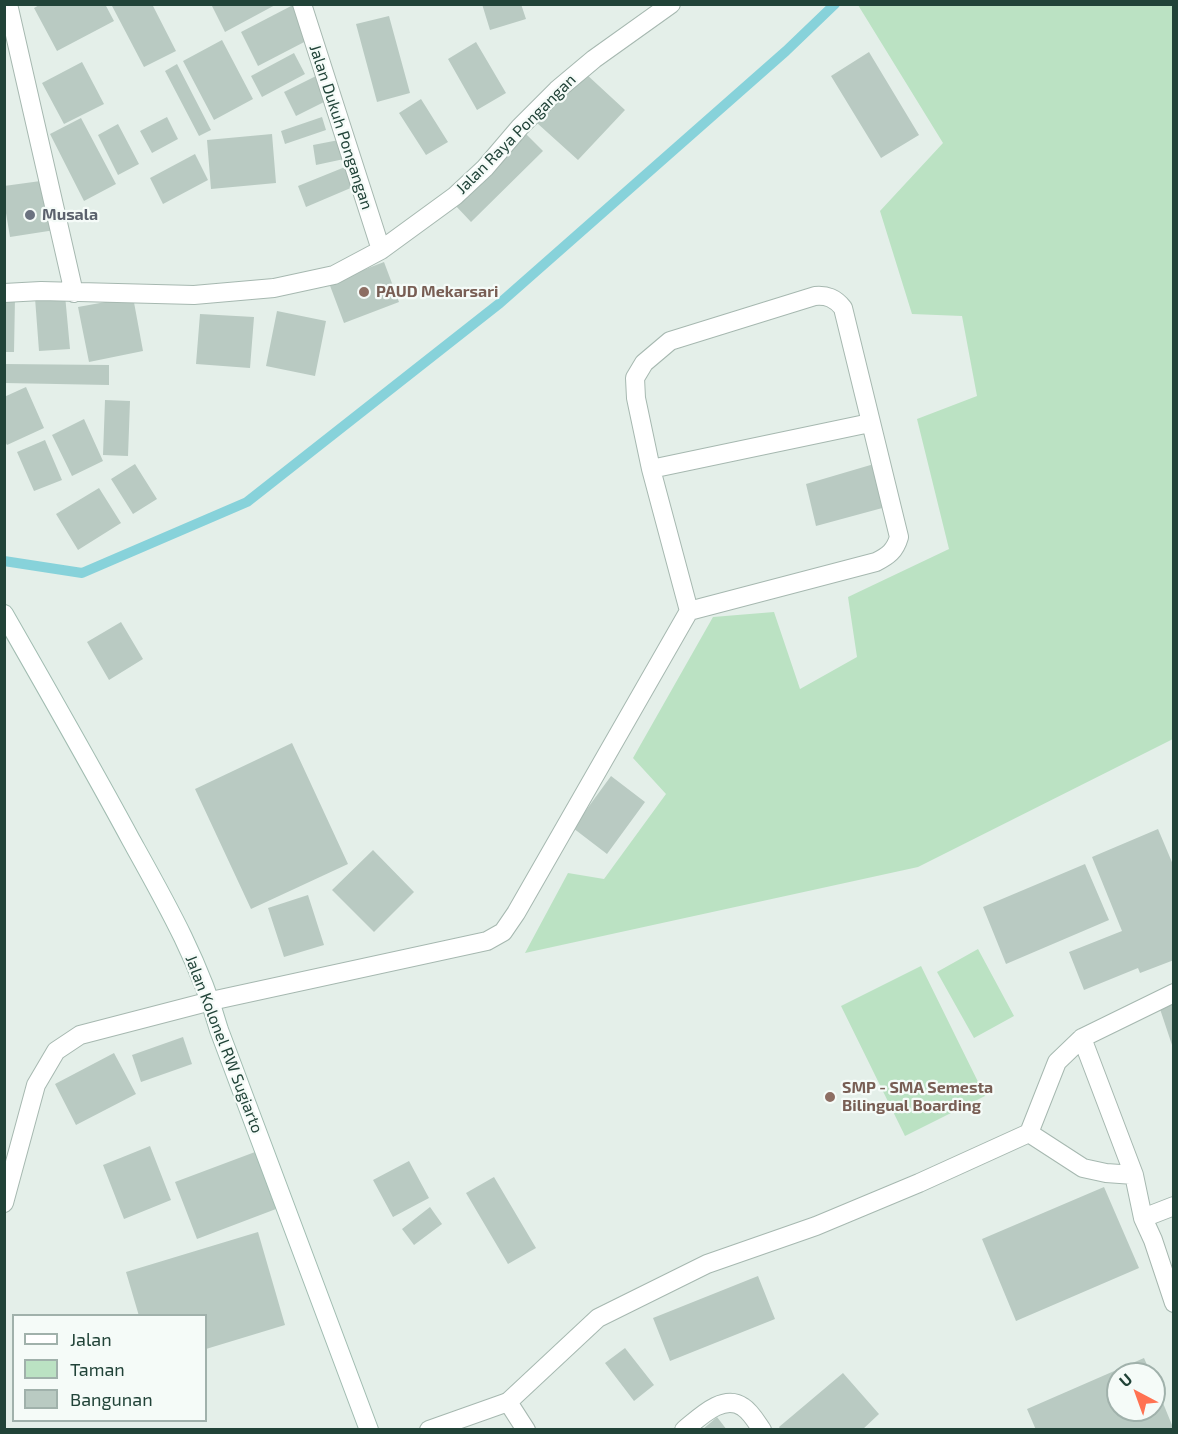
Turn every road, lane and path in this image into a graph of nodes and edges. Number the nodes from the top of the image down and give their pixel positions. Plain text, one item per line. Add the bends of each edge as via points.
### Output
1 (8, 4) edge
2 (302, 4) edge
3 (671, 4) edge
4 (381, 250) junction
5 (4, 293) edge
6 (74, 293) junction
7 (870, 423) junction
8 (651, 469) junction
9 (689, 611) junction
10 (6, 617) edge
11 (1173, 993) edge
12 (211, 1001) junction
13 (1082, 1038) junction
14 (1029, 1133) junction
15 (1134, 1174) junction
16 (4, 1203) edge
17 (1173, 1206) edge
18 (1143, 1218) junction
19 (1173, 1303) edge
20 (508, 1402) junction
21 (369, 1430) edge
22 (429, 1430) edge
23 (526, 1430) edge
24 (684, 1430) edge
25 (762, 1430) edge

1 - 6 street
2 - 4 street, Jalan Dukuh Pongangan
3 - 4 street, Jalan Raya Pongangan via 557,90 485,168
4 - 6 street, Jalan Raya Pongangan via 334,275 274,288 194,295
5 - 6 street, Jalan Raya Pongangan
7 - 8 street
7 - 8 street via 843,308 833,299 815,296 670,341 644,363 635,378 636,398
7 - 9 street via 898,537 889,555 876,562
8 - 9 street
9 - 12 street via 503,932 487,941
10 - 12 street, Jalan Kolonel RW Sugiarto via 174,917
11 - 13 street
12 - 16 street via 80,1035 56,1052 36,1085
12 - 21 street, Jalan Kolonel RW Sugiarto
13 - 14 street via 1057,1062
13 - 15 street
14 - 15 street via 1083,1168
14 - 20 street via 816,1226 707,1264 598,1318
15 - 18 street
17 - 18 street
18 - 19 street
20 - 22 street
20 - 23 street
24 - 25 street via 722,1403 744,1407

